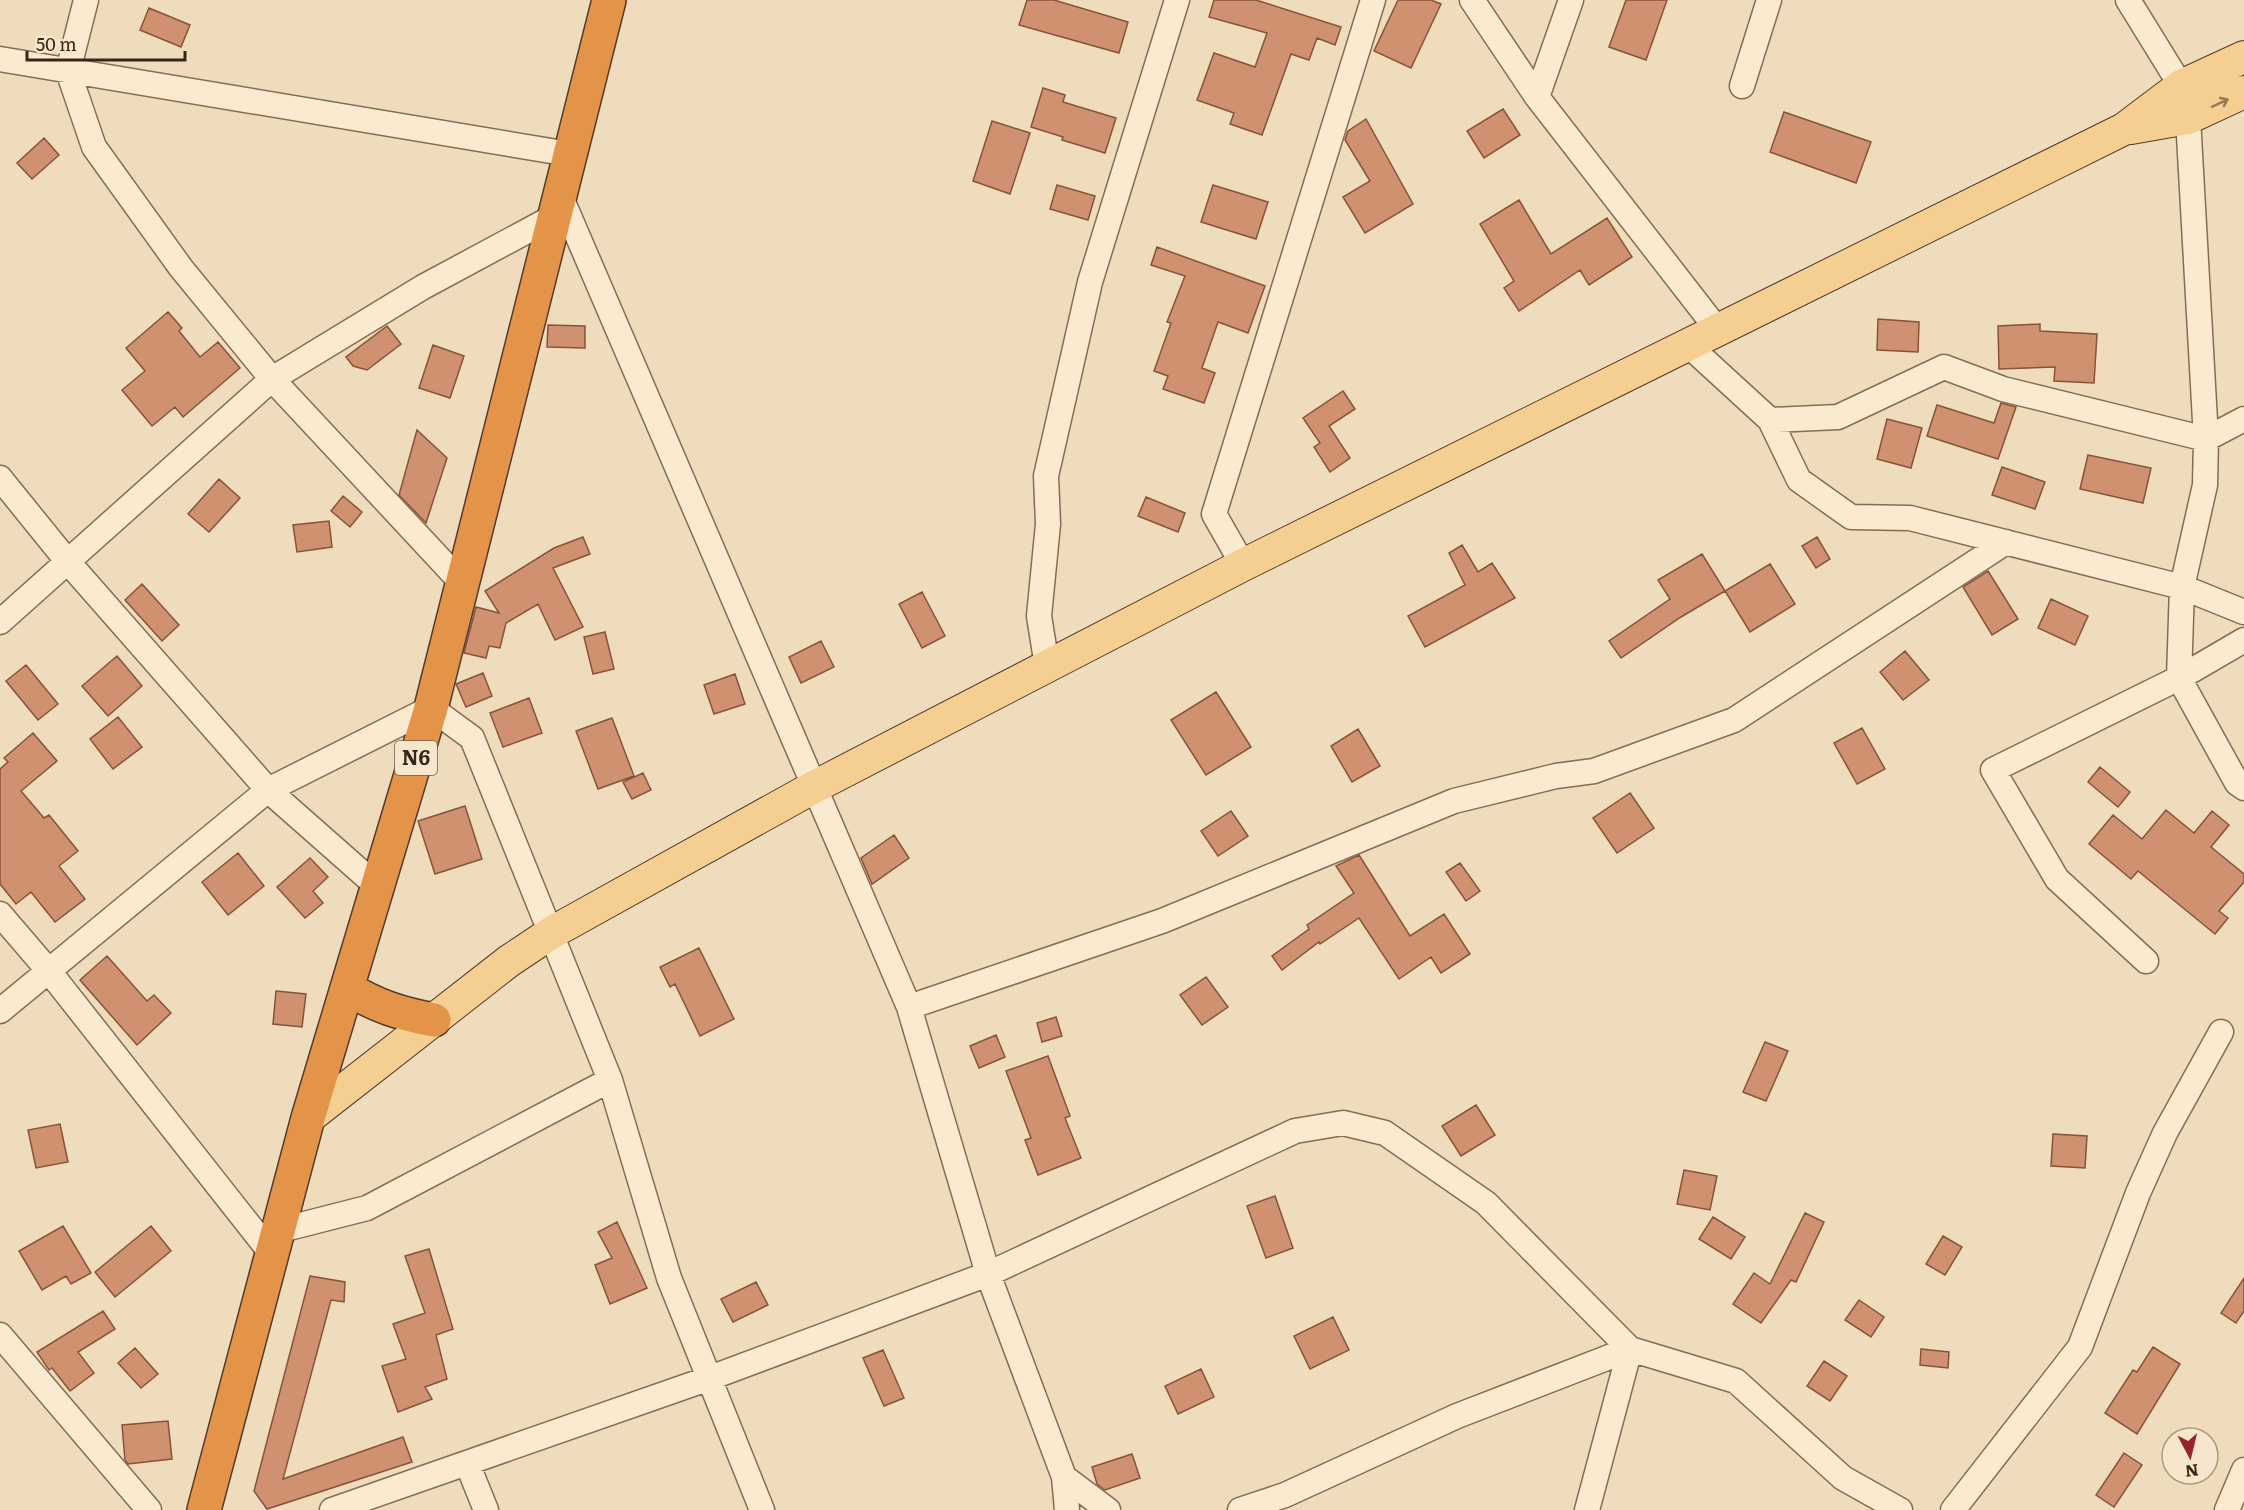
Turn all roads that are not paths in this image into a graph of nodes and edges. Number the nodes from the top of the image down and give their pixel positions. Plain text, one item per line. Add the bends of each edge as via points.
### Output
1 (86, 0) edge
2 (609, 0) edge
3 (1177, 0) edge
4 (1373, 0) edge
5 (1472, 0) edge
6 (1572, 0) edge
7 (1769, 0) edge
8 (2128, 0) edge
9 (2244, 57) edge
10 (0, 59) edge
11 (68, 71) junction
12 (1742, 86) dead end
13 (2181, 86) junction
14 (2244, 92) edge
15 (1537, 97) junction
16 (2188, 118) junction
17 (2124, 129) junction
18 (569, 154) junction
19 (557, 206) junction
20 (1717, 329) junction
21 (1687, 344) junction
22 (272, 379) junction
23 (2244, 419) edge
24 (1770, 420) junction
25 (2206, 439) junction
26 (0, 478) edge
27 (2006, 542) junction
28 (68, 562) junction
29 (1244, 565) junction
30 (463, 584) junction
31 (2182, 587) junction
32 (2244, 612) edge
33 (0, 622) edge
34 (2244, 640) edge
35 (1047, 666) junction
36 (2179, 678) junction
37 (431, 708) junction
38 (814, 787) junction
39 (2244, 788) edge
40 (268, 790) junction
41 (378, 886) junction
42 (0, 914) edge
43 (551, 933) junction
44 (2146, 961) dead end
45 (48, 970) junction
46 (347, 988) junction
47 (909, 1007) junction
48 (0, 1011) edge
49 (434, 1020) junction
50 (2221, 1032) dead end
51 (609, 1080) junction
52 (308, 1118) junction
53 (274, 1242) junction
54 (988, 1274) junction
55 (0, 1335) edge
56 (1630, 1349) junction
57 (710, 1378) junction
58 (467, 1463) junction
59 (2244, 1470) edge
60 (1064, 1476) junction
61 (1284, 1503) edge
62 (149, 1510) edge
63 (204, 1510) edge
64 (332, 1510) edge
65 (486, 1510) edge
66 (762, 1510) edge
67 (1067, 1510) edge
68 (1108, 1510) edge
69 (1240, 1510) edge
70 (1587, 1510) edge
71 (1900, 1510) edge
72 (1953, 1510) edge
73 (2227, 1510) edge

1 - 11 street
2 - 18 highway, N6
3 - 35 street via 1090,282 1046,476 1048,524 1039,616
4 - 29 street via 1214,513
5 - 15 street
6 - 15 street
7 - 12 street
8 - 13 street
9 - 13 main road
10 - 11 street
11 - 18 street
11 - 22 street via 94,147 181,268
13 - 16 street
13 - 17 main road
16 -> 14 main road
15 - 20 street
16 - 17 main road
16 - 25 street
17 - 20 main road
18 - 19 highway, N6
19 - 22 street
19 - 30 highway, N6
19 - 38 street
20 - 21 main road
21 - 24 street
21 - 29 main road
22 - 28 street
22 - 30 street
23 - 25 street
24 - 25 street via 1838,417 1944,367 2003,389
24 - 27 street via 1799,480 1851,517 1910,518
25 - 31 street via 2205,485
26 - 28 street
27 - 31 street
27 - 47 street via 1734,720 1594,771 1556,776 1454,801 1162,921
28 - 33 street
28 - 40 street
29 - 35 main road
30 - 37 highway, N6
31 - 32 street
31 - 36 street
34 - 36 street
35 - 38 main road
36 - 39 street via 2237,783
36 - 44 street via 1993,770 2057,879
37 - 40 street
37 - 41 highway, N6
37 - 43 street via 472,738
38 - 43 main road
38 - 47 street
40 - 41 street
40 - 45 street
41 - 46 highway, N6
42 - 45 street
43 - 49 main road
43 - 51 street
45 - 48 street
45 - 53 street
46 - 49 highway via 391,1011
46 - 52 highway, N6
47 - 54 street
49 - 52 main road
50 - 72 street via 2165,1133 2080,1347
51 - 53 street via 367,1208
51 - 57 street via 669,1278
52 - 53 highway, N6
53 - 63 highway, N6
54 - 56 street via 1295,1131 1343,1123 1385,1133 1486,1203
54 - 57 street
54 - 60 street
55 - 62 street
56 - 61 street via 1457,1416
56 - 70 street
56 - 71 street via 1736,1381 1843,1478
57 - 58 street
57 - 66 street
58 - 64 street
58 - 65 street
59 - 73 street
60 - 67 street
60 - 68 street
61 - 69 street

